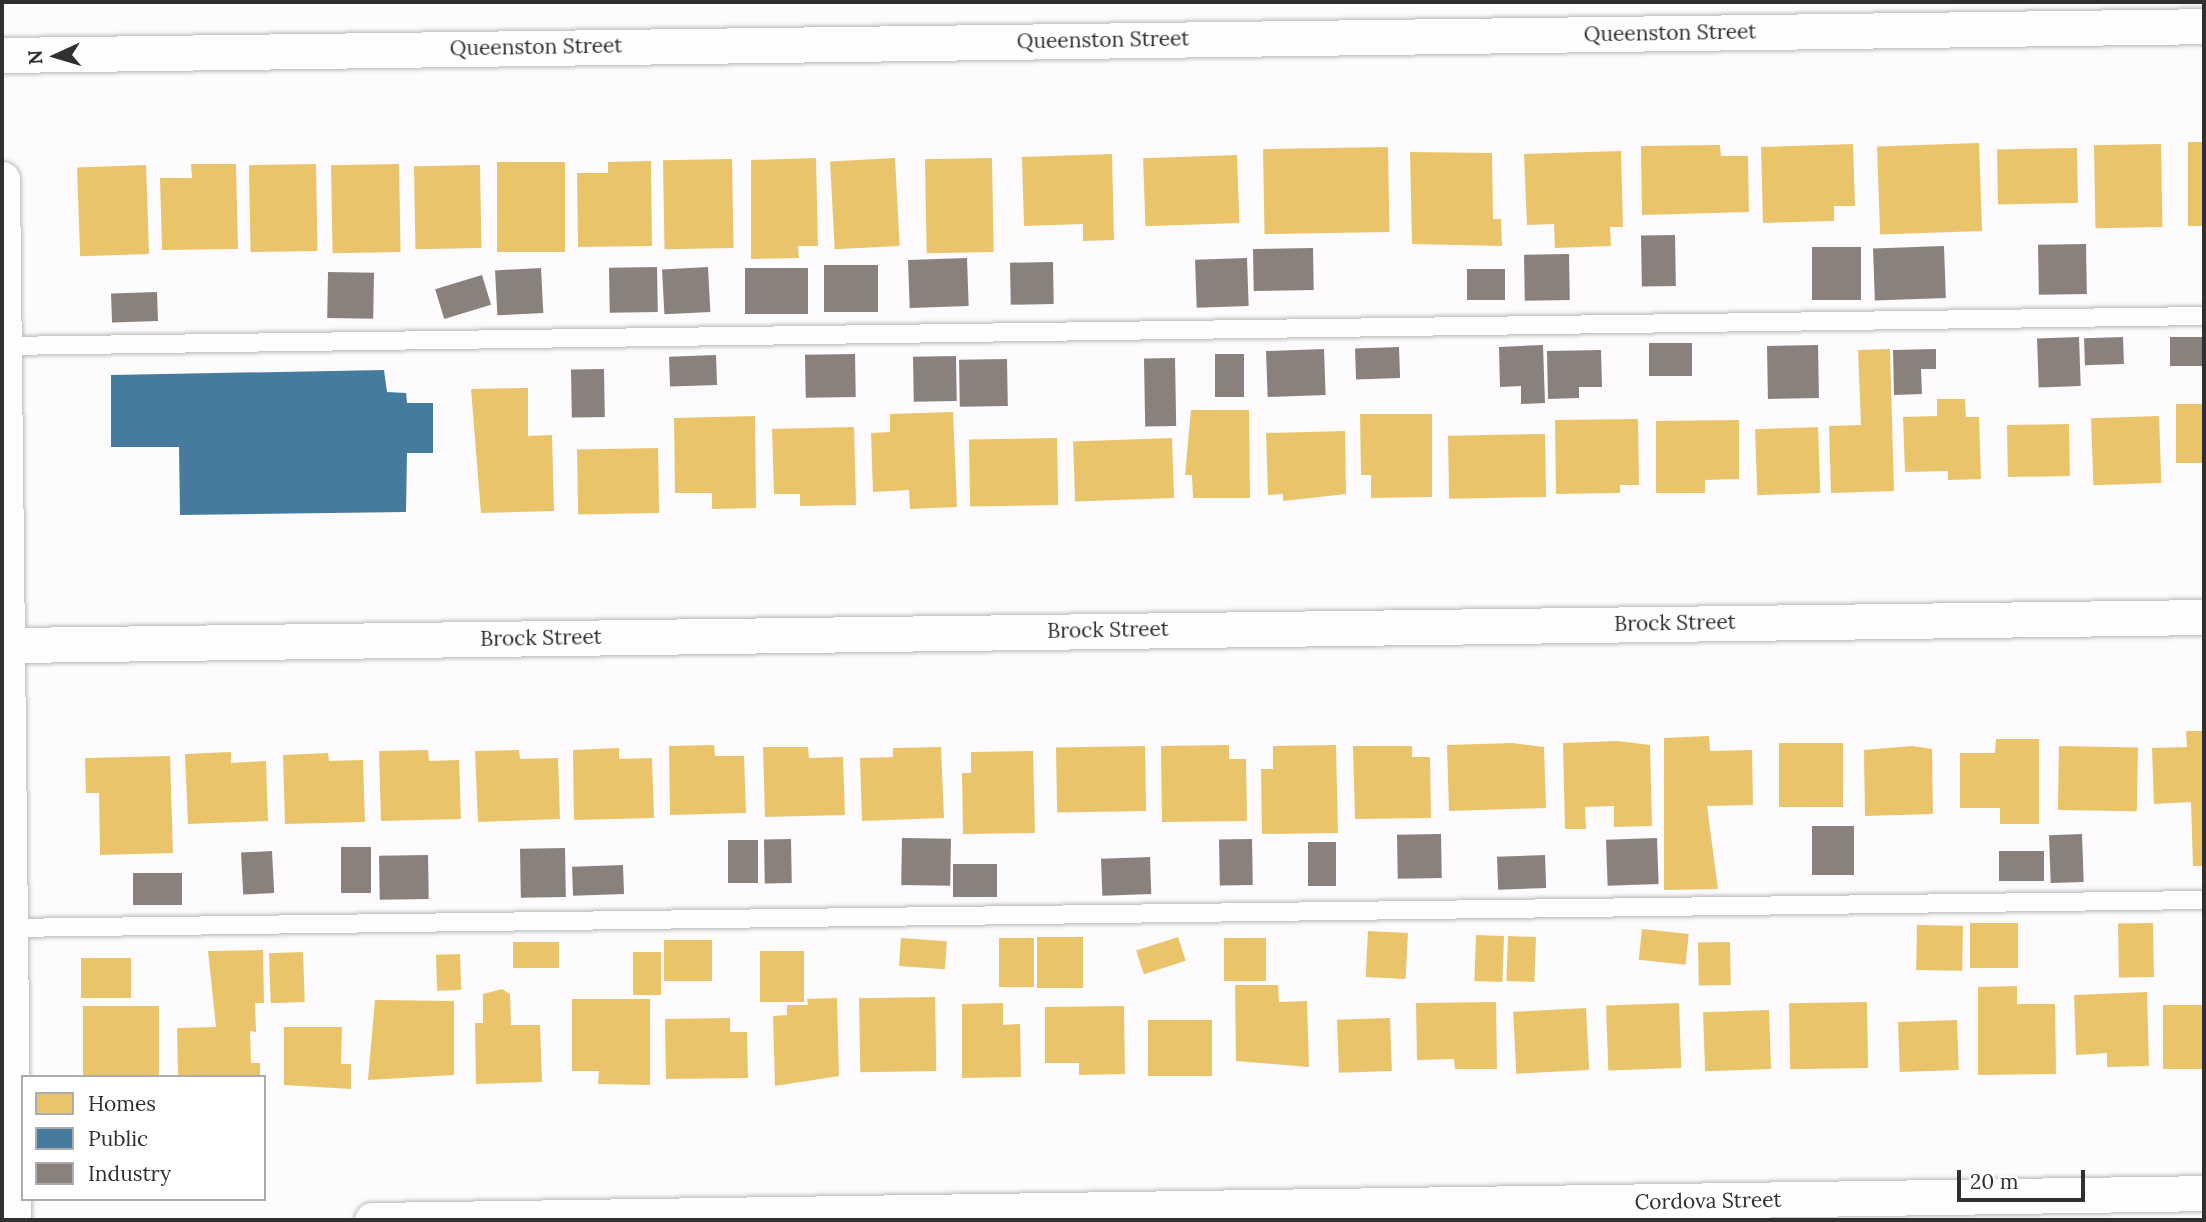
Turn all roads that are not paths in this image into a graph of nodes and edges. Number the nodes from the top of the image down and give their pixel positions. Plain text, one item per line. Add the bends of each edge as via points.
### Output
1 (2204, 26) edge
2 (2, 55) edge
3 (2, 179) edge
4 (2204, 316) edge
5 (4, 346) edge
6 (2204, 617) edge
7 (11, 645) junction
8 (2204, 900) edge
9 (7, 928) edge
10 (2204, 1193) edge
11 (13, 1220) edge
12 (372, 1220) edge

1 - 2 street, Queenston Street
3 - 5 street
4 - 5 lane
5 - 7 street
6 - 7 street, Brock Street
7 - 9 street
8 - 9 lane
9 - 11 street
10 - 12 street, Cordova Street

